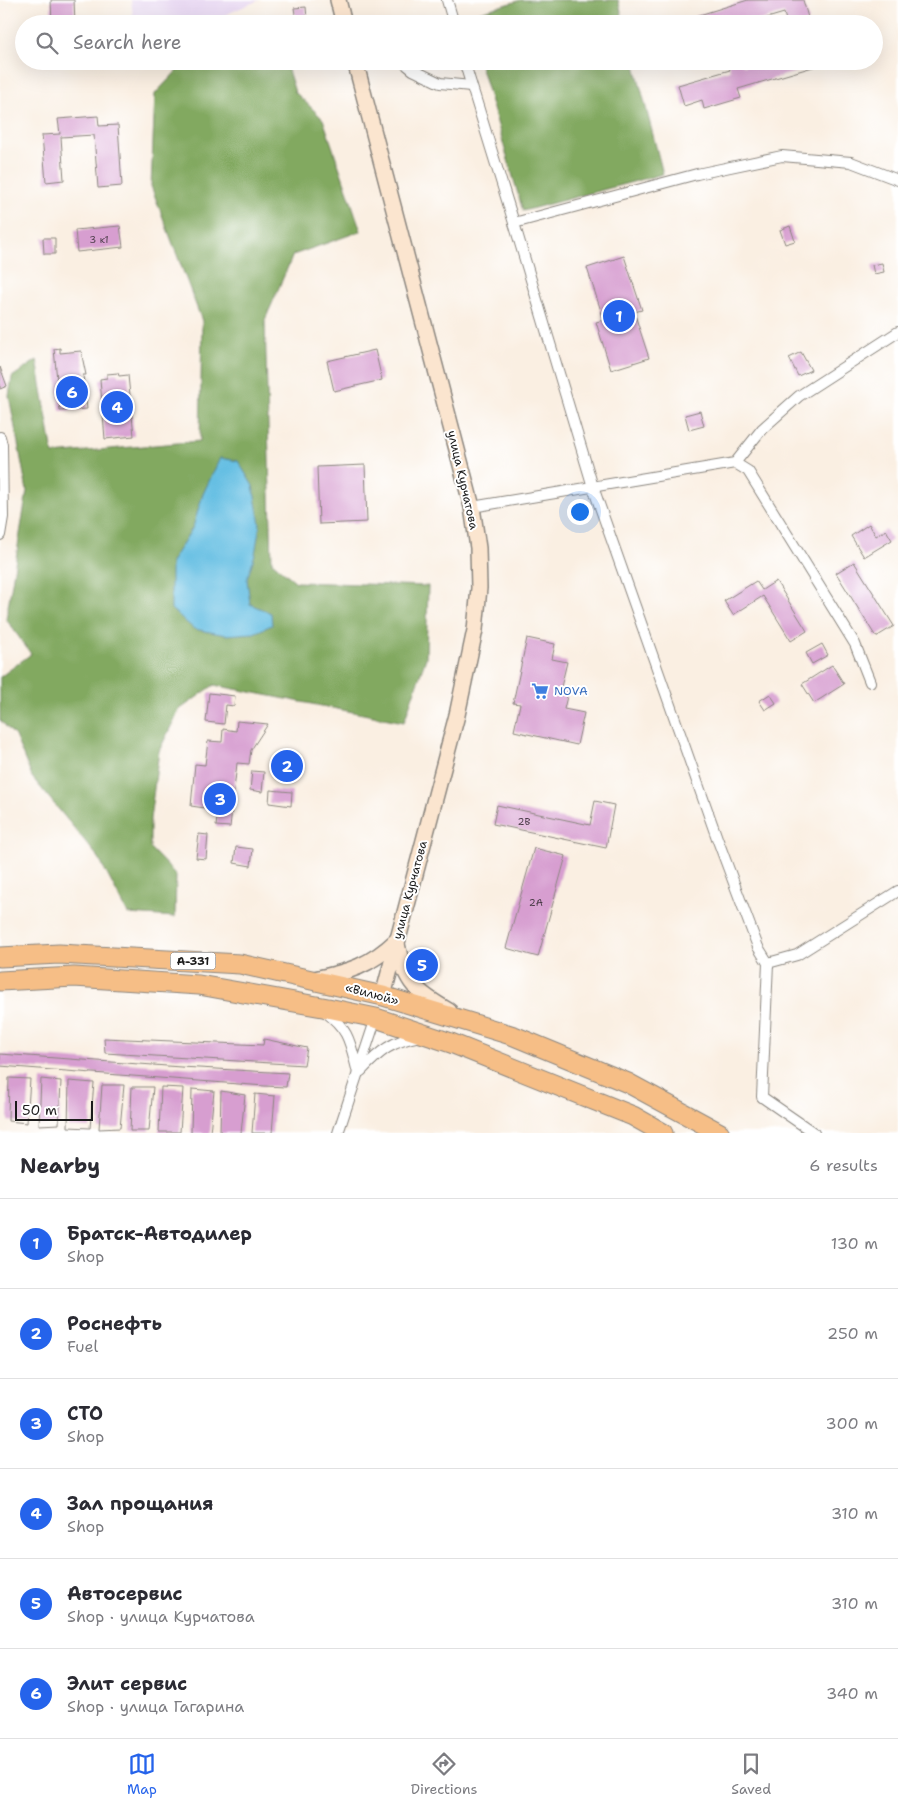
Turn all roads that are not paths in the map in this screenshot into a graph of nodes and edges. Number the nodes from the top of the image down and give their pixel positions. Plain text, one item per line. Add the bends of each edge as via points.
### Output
1 (338, 0) edge
2 (447, 0) edge
3 (343, 15) edge
4 (451, 15) edge
5 (357, 70) edge
6 (413, 70) edge
7 (467, 70) edge
8 (471, 86) junction
9 (898, 180) edge
10 (514, 223) junction
11 (898, 332) edge
12 (0, 437) edge
13 (734, 463) junction
14 (593, 487) junction
15 (472, 507) junction
16 (0, 535) edge
17 (870, 682) dead end
18 (898, 891) edge
19 (396, 940) junction
20 (0, 957) edge
21 (768, 963) junction
22 (312, 979) junction
23 (0, 981) edge
24 (383, 996) junction
25 (316, 1006) junction
26 (376, 1018) junction
27 (470, 1023) junction
28 (428, 1035) junction
29 (358, 1074) junction
30 (338, 1133) edge
31 (662, 1133) edge
32 (720, 1133) edge
33 (814, 1133) edge

1 - 3 main road
2 - 4 street
5 - 15 main road, улица Курчатова
6 - 8 street via 440,83
7 - 8 street
8 - 10 street
9 - 10 street via 851,162 782,156 697,174
10 - 14 street
11 - 13 street via 799,396 762,429
12 - 16 street via 3,518
13 - 14 street
13 - 17 street via 748,471 854,644
14 - 15 street
14 - 21 street via 717,838 758,947
15 - 19 main road, улица Курчатова via 479,588 475,630 457,715
18 - 21 street via 797,955
19 - 22 main road via 364,965
19 - 24 main road, улица Курчатова
19 - 27 main road via 404,971 417,990
20 - 22 highway, «Вилюй» / А-331 via 58,954 240,964
21 - 33 street via 762,1097
22 - 24 highway, «Вилюй» / А-331
23 - 25 highway, «Вилюй» / А-331 via 74,977 199,985
24 - 26 highway, улица Курчатова
24 - 27 highway, «Вилюй» / А-331
25 - 26 highway, «Вилюй» / А-331
25 - 29 street via 344,1029
26 - 28 highway, «Вилюй» / А-331
26 - 29 street
27 - 32 highway, «Вилюй» / А-331 via 514,1036 628,1083
28 - 29 street via 391,1044
28 - 31 highway, «Вилюй» / А-331 via 633,1116
29 - 30 street

